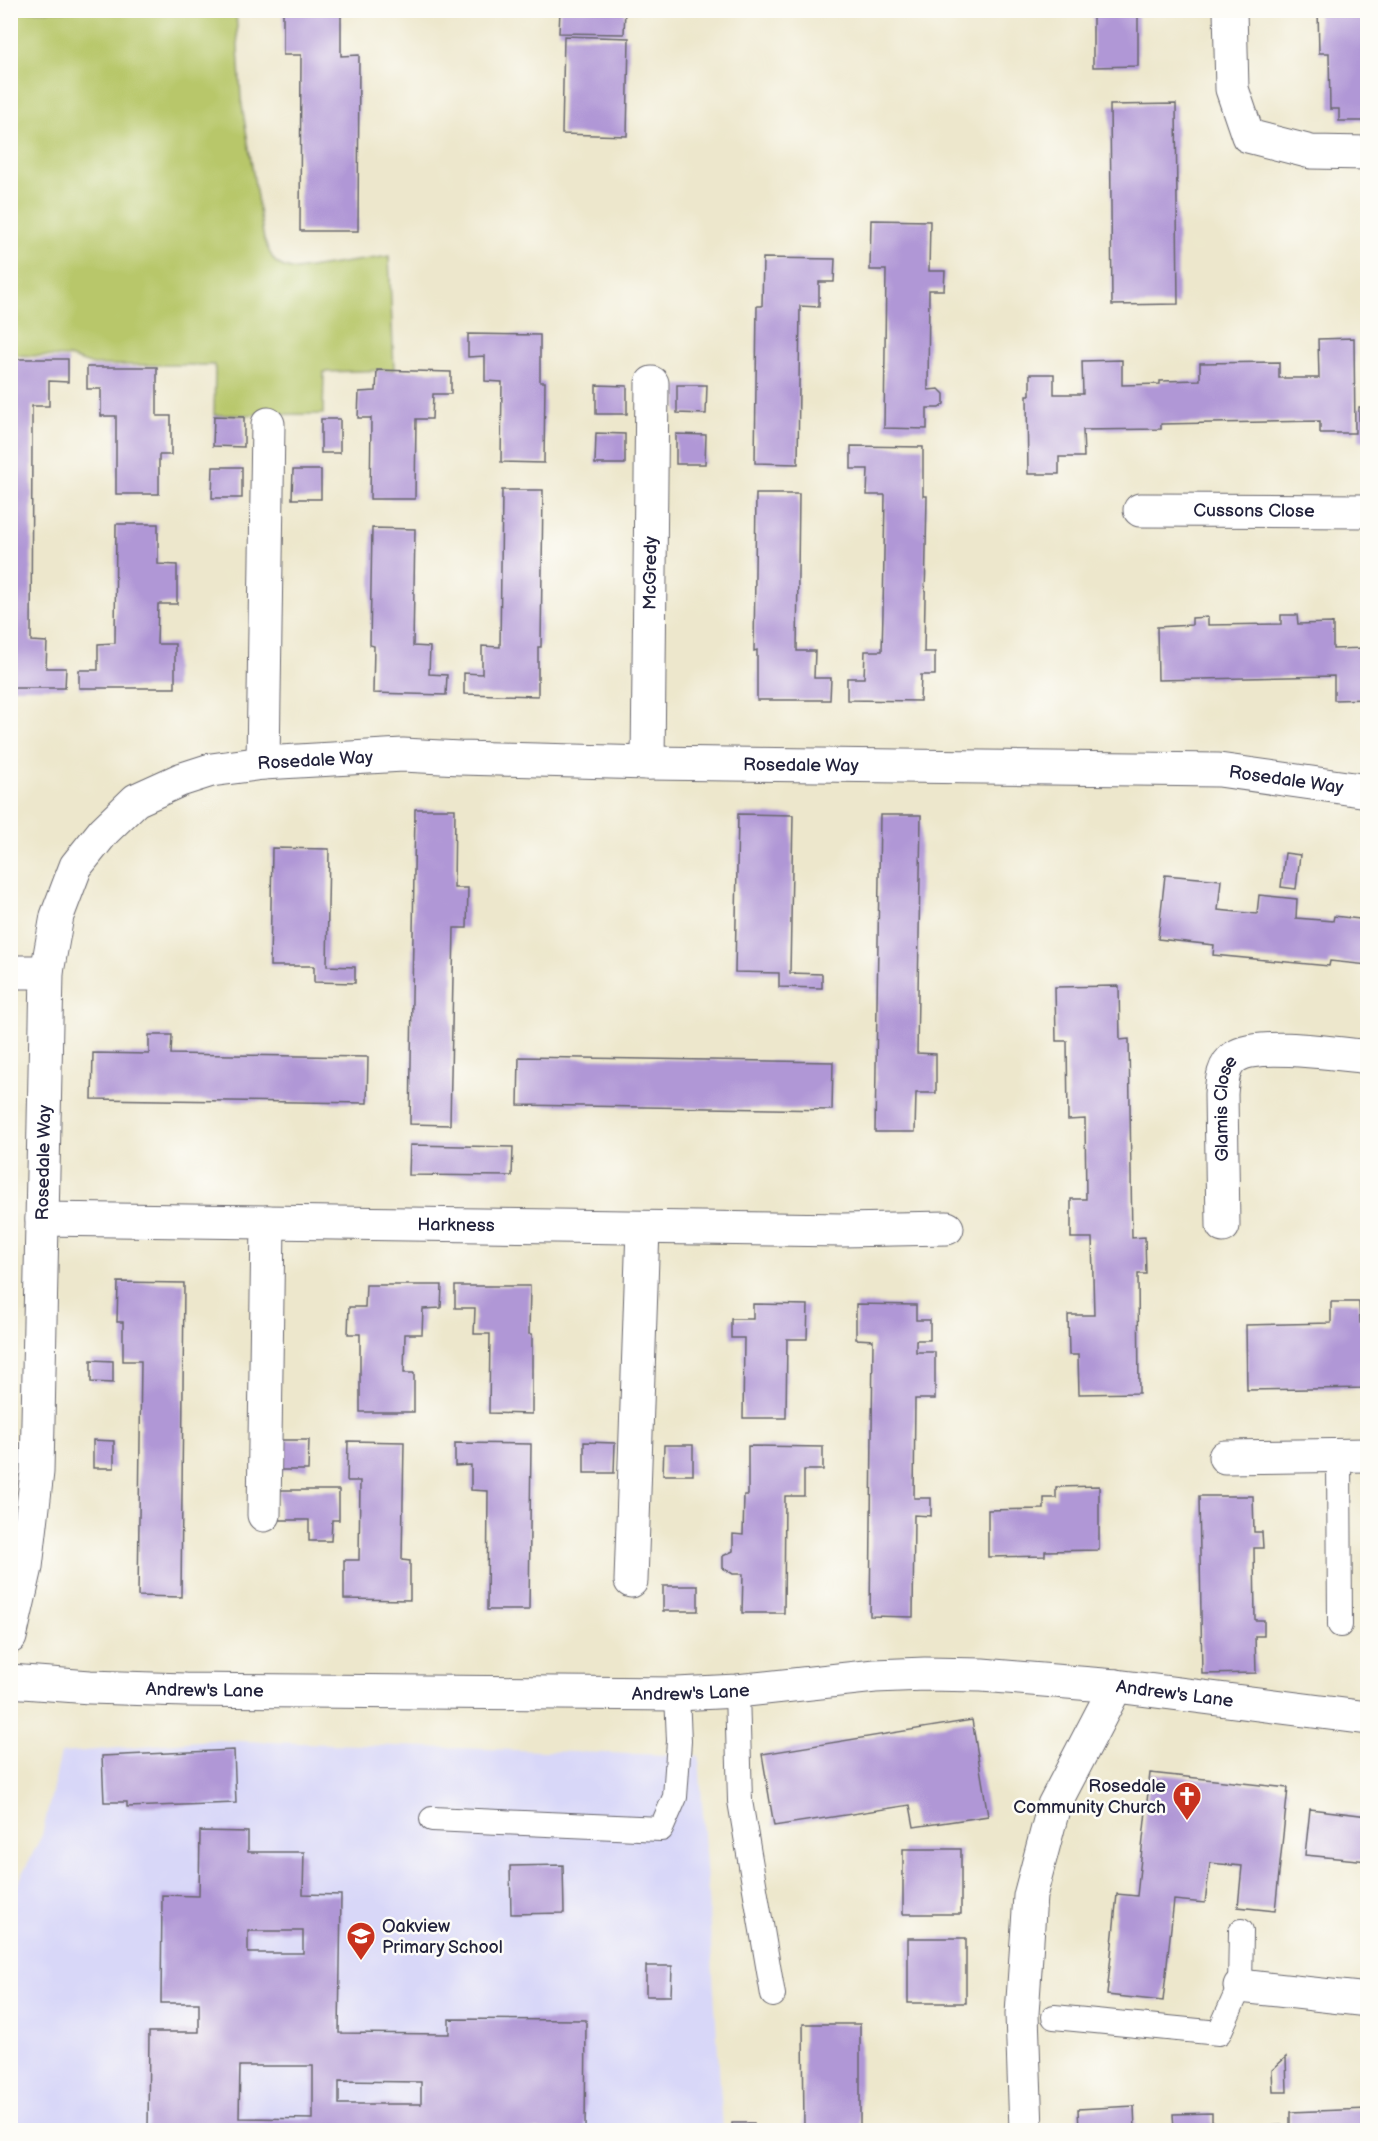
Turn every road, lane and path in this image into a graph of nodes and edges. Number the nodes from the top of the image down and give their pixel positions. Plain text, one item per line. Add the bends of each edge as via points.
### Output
1 (1230, 10) edge
2 (1368, 153) edge
3 (652, 383) dead end
4 (267, 424) dead end
5 (1140, 510) dead end
6 (1368, 511) edge
7 (263, 763) junction
8 (648, 763) junction
9 (1368, 791) edge
10 (10, 972) edge
11 (46, 972) junction
12 (1368, 1056) edge
13 (42, 1219) junction
14 (268, 1222) junction
15 (1223, 1226) dead end
16 (643, 1228) junction
17 (947, 1228) dead end
18 (1353, 1455) edge
19 (1225, 1457) dead end
20 (264, 1515) dead end
21 (631, 1581) dead end
22 (1340, 1625) dead end
23 (10, 1637) edge
24 (10, 1681) edge
25 (1116, 1686) junction
26 (737, 1691) junction
27 (677, 1694) junction
28 (1368, 1718) edge
29 (432, 1819) dead end
30 (1241, 1931) dead end
31 (1240, 1986) junction
32 (773, 1995) dead end
33 (1368, 2000) edge
34 (1054, 2017) dead end
35 (1026, 2130) edge

1 - 2 street via 1232,89 1248,136 1311,152
3 - 8 street, McGredy
4 - 7 street
5 - 6 street, Cussons Close
7 - 8 street, Rosedale Way via 403,755
7 - 11 street, Rosedale Way via 211,770 136,800 76,866 57,916
8 - 9 street, Rosedale Way via 1219,770
10 - 11 street
11 - 13 street, Rosedale Way
12 - 15 street, Glamis Close via 1275,1049 1235,1056 1227,1066 1221,1094
13 - 14 street, Harkness
13 - 23 street, Rosedale Way via 37,1472 26,1567
14 - 16 street, Harkness
14 - 20 street
16 - 17 street, Harkness
16 - 21 street
18 - 19 street
18 - 22 lane
24 - 27 street, Andrew's Lane via 185,1690
25 - 26 street, Andrew's Lane via 925,1674
25 - 28 street, Andrew's Lane
25 - 35 street via 1054,1804 1030,1896 1022,2014
26 - 27 street, Andrew's Lane
26 - 32 lane via 740,1801
27 - 29 lane via 675,1797 661,1829
30 - 31 lane
31 - 33 street
31 - 34 lane via 1219,2032

